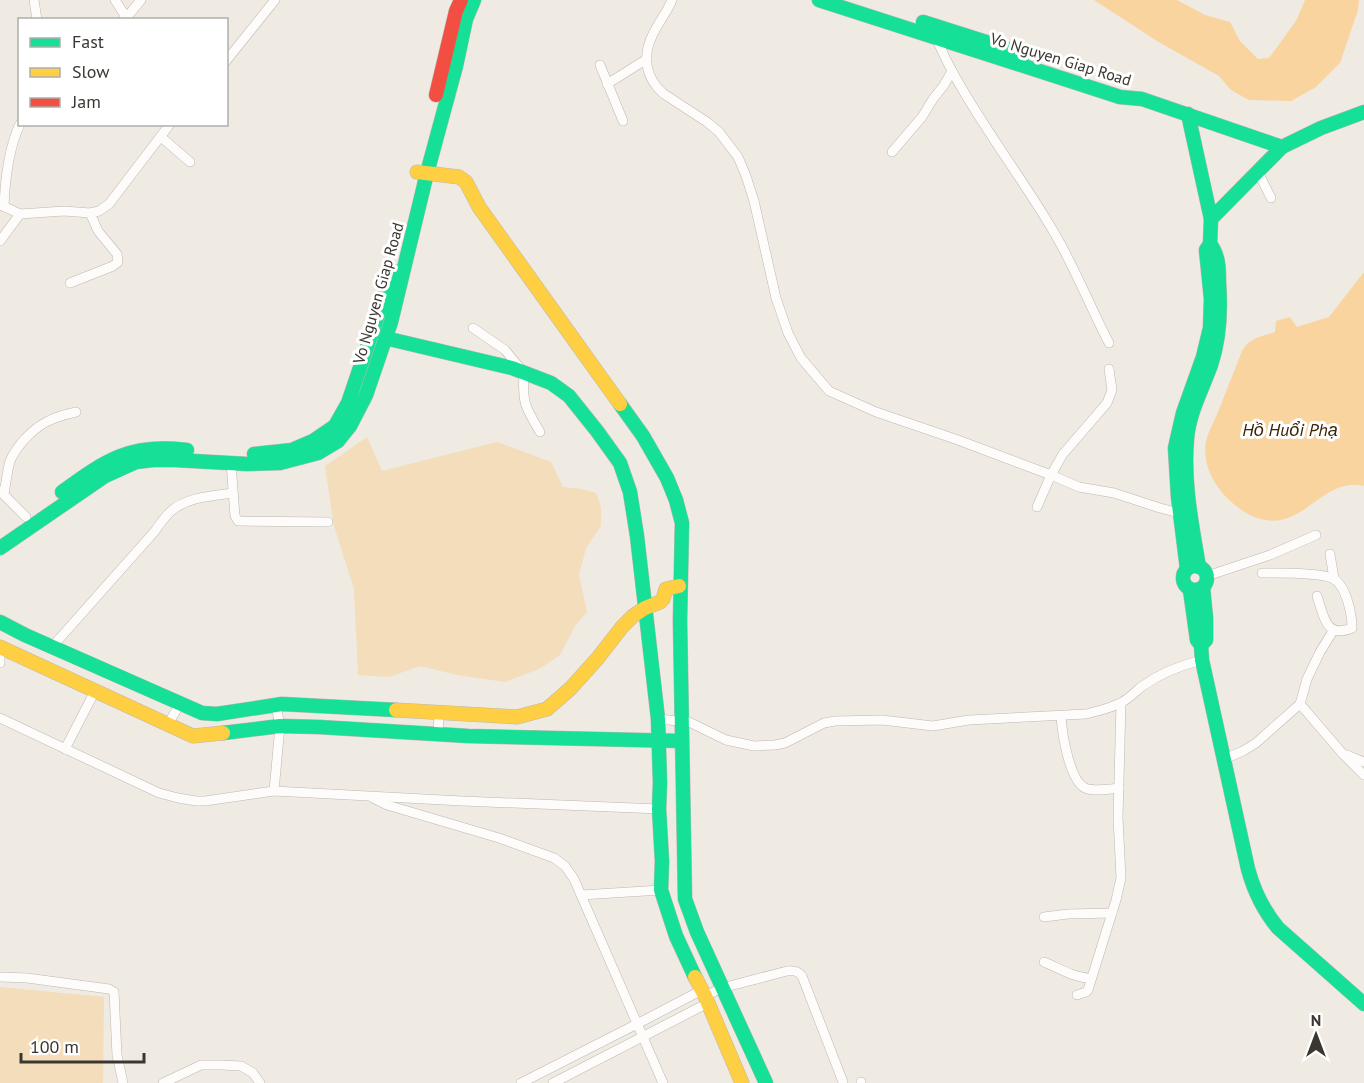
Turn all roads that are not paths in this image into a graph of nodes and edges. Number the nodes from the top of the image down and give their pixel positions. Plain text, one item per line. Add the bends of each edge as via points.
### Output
1 (34, 0) edge
2 (115, 0) edge
3 (141, 0) edge
4 (275, 0) edge
5 (461, 0) edge
6 (474, 0) edge
7 (672, 0) edge
8 (819, 0) edge
9 (857, 0) edge
10 (38, 18) edge
11 (125, 18) edge
12 (127, 18) edge
13 (945, 37) junction
14 (228, 59) edge
15 (647, 59) junction
16 (600, 65) dead end
17 (952, 71) junction
18 (607, 84) junction
19 (1364, 112) edge
20 (1188, 114) junction
21 (623, 121) dead end
22 (19, 126) edge
23 (164, 129) edge
24 (1282, 147) junction
25 (892, 152) dead end
26 (190, 162) dead end
27 (1258, 172) junction
28 (422, 173) junction
29 (1271, 198) dead end
30 (2, 206) edge
31 (90, 213) junction
32 (20, 214) junction
33 (1211, 219) junction
34 (0, 241) edge
35 (1210, 244) junction
36 (70, 284) dead end
37 (473, 328) dead end
38 (385, 338) junction
39 (1109, 343) dead end
40 (1109, 369) dead end
41 (524, 373) junction
42 (76, 412) dead end
43 (540, 432) dead end
44 (231, 463) junction
45 (1051, 475) junction
46 (2, 492) edge
47 (233, 493) junction
48 (1036, 507) dead end
49 (1179, 513) junction
50 (26, 517) junction
51 (327, 522) dead end
52 (0, 534) edge
53 (1316, 535) dead end
54 (0, 548) edge
55 (1330, 555) dead end
56 (1262, 573) dead end
57 (1197, 578) junction
58 (1334, 579) junction
59 (680, 586) junction
60 (1317, 596) dead end
61 (645, 608) junction
62 (0, 622) edge
63 (1333, 631) junction
64 (0, 646) edge
65 (52, 647) junction
66 (1202, 660) junction
67 (0, 663) edge
68 (96, 691) junction
69 (1121, 704) junction
70 (1300, 704) junction
71 (179, 706) junction
72 (278, 714) junction
73 (1061, 716) junction
74 (0, 718) edge
75 (658, 719) junction
76 (169, 721) junction
77 (682, 721) junction
78 (439, 722) junction
79 (658, 741) junction
80 (681, 741) junction
81 (65, 749) junction
82 (1342, 753) junction
83 (1224, 759) junction
84 (1364, 762) edge
85 (1364, 775) edge
86 (1119, 788) junction
87 (274, 791) junction
88 (369, 796) junction
89 (659, 808) junction
90 (661, 890) junction
91 (581, 895) junction
92 (1112, 913) junction
93 (1044, 918) dead end
94 (1044, 962) dead end
95 (0, 977) edge
96 (1091, 978) junction
97 (722, 988) junction
98 (1077, 995) dead end
99 (705, 996) junction
100 (1364, 1004) edge
101 (637, 1024) junction
102 (643, 1037) junction
103 (524, 1082) edge
104 (843, 1082) edge
105 (123, 1083) edge
106 (163, 1083) edge
107 (260, 1083) edge
108 (553, 1083) edge
109 (663, 1083) edge
110 (742, 1083) edge
111 (766, 1083) edge

1 - 10 street
2 - 11 street
3 - 12 street
4 - 14 street
5 - 28 main road, Vo Nguyen Giap Road
6 - 28 main road, Vo Nguyen Giap Road
7 - 15 street via 651,36
8 - 13 main road, Vo Nguyen Giap Road
9 - 13 main road, Vo Nguyen Giap Road
13 - 17 street
13 - 20 main road, Vo Nguyen Giap Road via 1120,97 1142,99
15 - 18 street
15 - 45 street via 647,72 658,89 719,132 738,157 754,201 788,333 801,358 823,385 834,394 876,411
16 - 18 street
17 - 25 street via 922,117
17 - 39 street via 1052,229
18 - 21 street
19 - 24 main road
20 - 24 main road, Vo Nguyen Giap Road
20 - 33 main road
22 - 30 street via 8,163
23 - 26 street
23 - 31 street via 109,204
24 - 27 main road
27 - 29 street
27 - 33 main road
28 - 38 main road, Vo Nguyen Giap Road
28 - 50 main road, Vo Nguyen Giap Road via 348,403 335,426 292,450 255,454 158,447 118,456
28 - 59 main road via 459,177 466,182 643,436 679,509
30 - 32 street
31 - 32 street
31 - 36 street via 98,231 117,254 118,262
32 - 34 street
33 - 35 main road
35 - 49 main road via 1206,250 1210,327 1176,442
35 - 57 main road via 1215,249 1218,271 1220,331 1190,421 1186,460
37 - 41 street via 505,350
38 - 41 main road
38 - 44 main road, Vo Nguyen Giap Road via 366,395 338,441 318,453 280,463
40 - 45 street via 1112,390 1107,403 1063,453
41 - 43 street via 524,400
41 - 61 main road via 551,382 569,396 620,463 630,492
42 - 46 street via 58,416 33,430 10,461
44 - 47 street
44 - 54 main road, Vo Nguyen Giap Road via 136,462 105,476
45 - 48 street
45 - 49 street via 1079,487 1114,493
46 - 50 street
47 - 51 street via 238,521
47 - 65 street via 196,499 170,512
49 - 57 main road
50 - 52 main road, Vo Nguyen Giap Road
53 - 57 street via 1270,555
55 - 58 street
56 - 58 street
57 - 66 main road via 1197,640 1202,645
58 - 63 street via 1349,604 1352,628
59 - 61 main road via 666,589 660,602
59 - 77 main road
60 - 63 street
61 - 75 main road
61 - 78 main road via 622,627 570,689 547,709 517,717
62 - 65 main road
63 - 70 street via 1307,679
64 - 67 street
64 - 68 main road
65 - 71 main road
66 - 69 street via 1160,676
66 - 83 main road
68 - 76 main road
68 - 81 street
69 - 73 street
69 - 86 street
70 - 82 street
70 - 83 street via 1256,743
71 - 72 main road via 202,713
71 - 76 street
72 - 76 main road via 203,735 193,735
72 - 78 main road via 319,727
72 - 78 main road via 293,704
72 - 87 street
73 - 77 street via 969,720 933,726 882,720 835,721 784,743 754,746 726,740
73 - 86 street via 1066,753 1081,784 1095,789
74 - 81 street
75 - 77 street
75 - 79 main road
77 - 80 main road
78 - 79 main road via 468,736
79 - 80 main road
79 - 89 main road
80 - 97 main road via 685,899
81 - 87 street via 178,798 205,801
82 - 84 street
82 - 85 street
83 - 100 main road via 1252,885 1268,918
86 - 92 street via 1121,878
87 - 88 street
88 - 89 street
88 - 91 street via 554,858 565,866
89 - 90 main road
90 - 91 street
90 - 99 main road via 676,936
91 - 101 street
92 - 93 street
92 - 96 street
94 - 96 street
95 - 105 street via 114,992 117,1055
96 - 98 street via 1088,990
97 - 99 street
97 - 104 street via 787,971 799,972
97 - 111 main road
99 - 101 street
99 - 102 street
99 - 110 main road
101 - 102 street
101 - 103 street
102 - 108 street
102 - 109 street
106 - 107 street via 201,1065 241,1066

